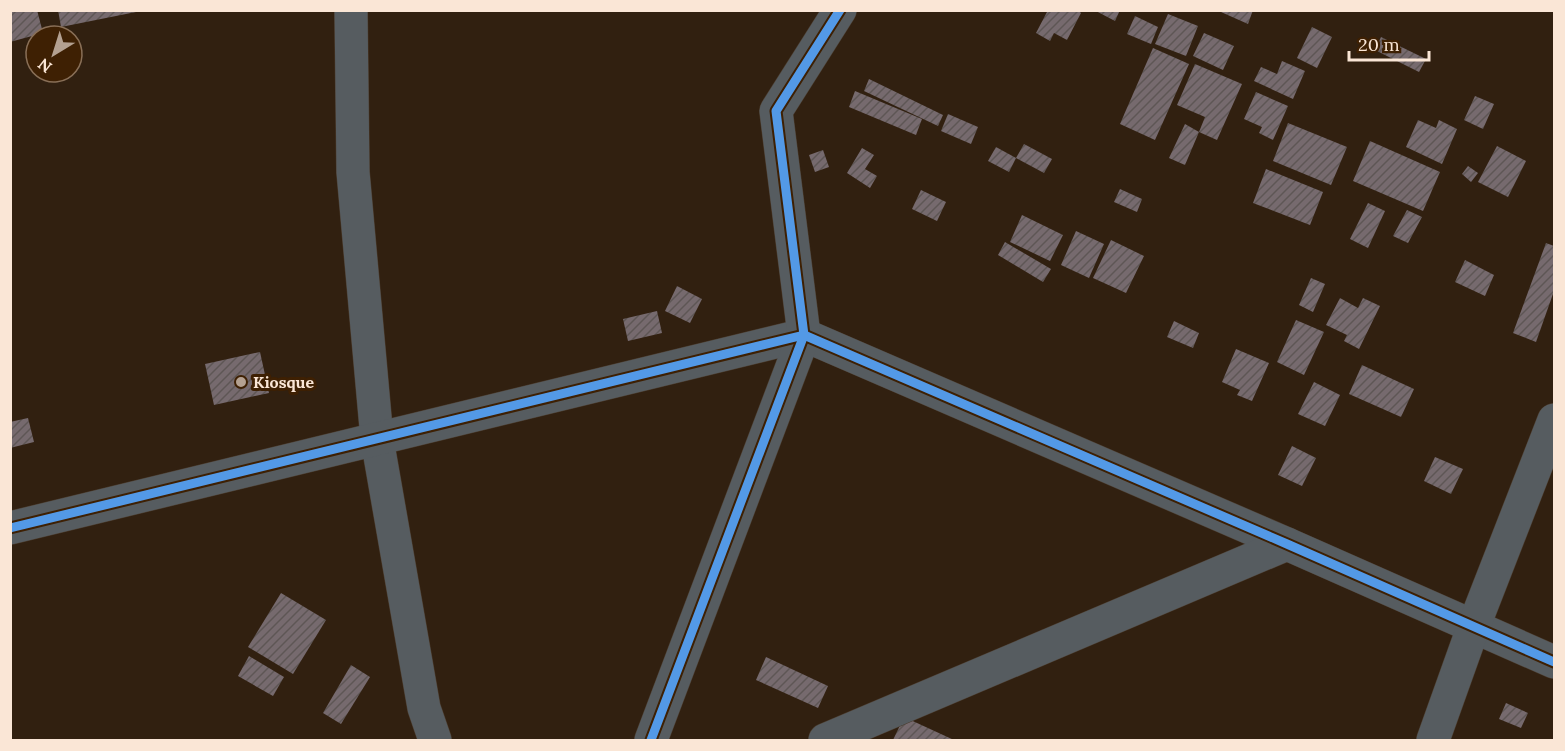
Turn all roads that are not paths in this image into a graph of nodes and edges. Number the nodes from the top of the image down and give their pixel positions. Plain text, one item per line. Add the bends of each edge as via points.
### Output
1 (351, 10) edge
2 (840, 10) edge
3 (804, 335) junction
4 (1554, 420) edge
5 (377, 439) junction
6 (10, 528) edge
7 (1287, 544) junction
8 (1473, 628) junction
9 (1554, 662) edge
10 (435, 741) edge
11 (651, 741) edge
12 (825, 741) edge
13 (1433, 741) edge

1 - 5 street via 353,172
2 - 3 street via 776,111
3 - 5 street
3 - 7 street
3 - 11 street
4 - 8 street
5 - 6 street
5 - 10 street via 424,708
7 - 8 street
7 - 12 street
8 - 9 street
8 - 13 street

